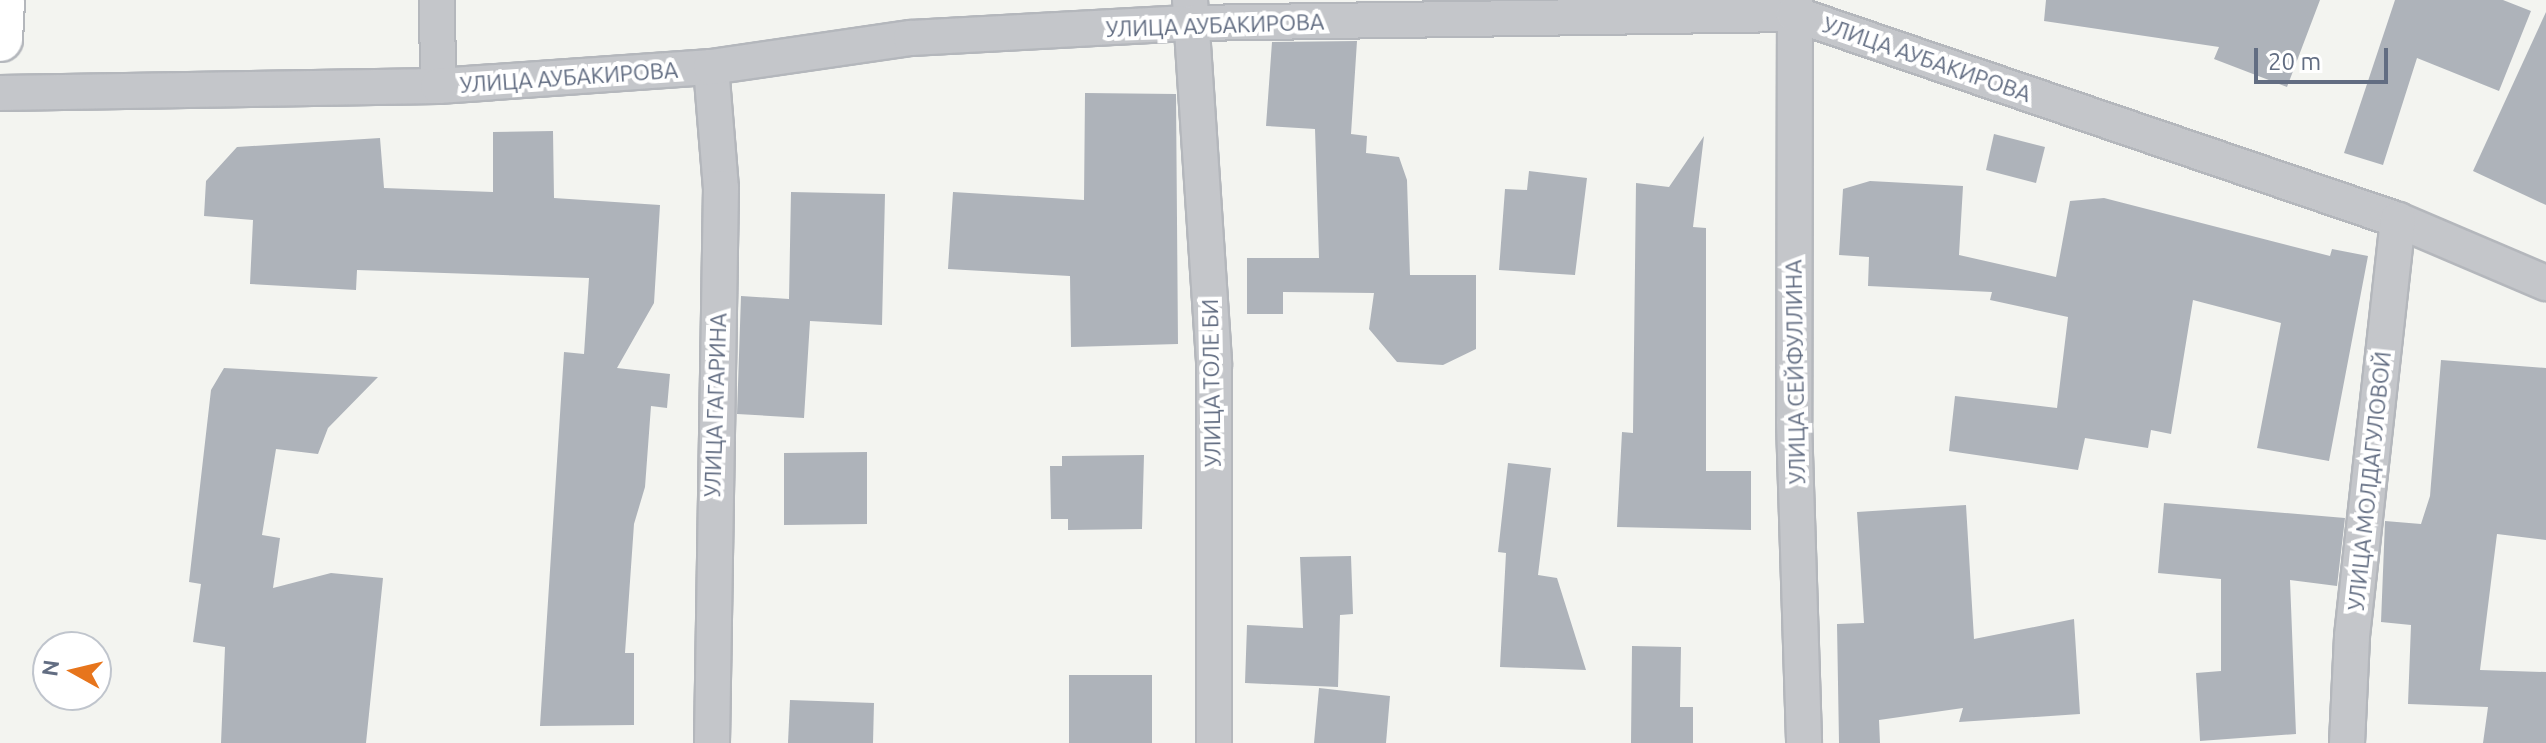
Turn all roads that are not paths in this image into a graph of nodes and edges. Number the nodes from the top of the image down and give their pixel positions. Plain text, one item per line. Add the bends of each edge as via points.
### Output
1 (2, 0) edge
2 (437, 0) edge
3 (1794, 7) edge
4 (1191, 12) edge
5 (0, 39) edge
6 (711, 67) junction
7 (438, 86) junction
8 (0, 93) edge
9 (2398, 220) junction
10 (2546, 283) edge
11 (712, 743) edge
12 (1214, 743) edge
13 (1804, 743) edge
14 (2347, 743) edge

1 - 5 main road
2 - 7 street
3 - 4 street, УЛИЦА АУБАКИРОВА
3 - 9 street, УЛИЦА АУБАКИРОВА
3 - 13 street, УЛИЦА СЕЙФУЛЛИНА
4 - 6 street, УЛИЦА АУБАКИРОВА via 911,38
4 - 12 street, УЛИЦА ТОЛЕ БИ via 1214,365
6 - 7 street, УЛИЦА АУБАКИРОВА
6 - 11 street, УЛИЦА ГАГАРИНА via 721,188
7 - 8 street, УЛИЦА АУБАКИРОВА
9 - 10 street, УЛИЦА АУБАКИРОВА
9 - 14 street, УЛИЦА МОЛДАГУЛОВОЙ via 2352,636

